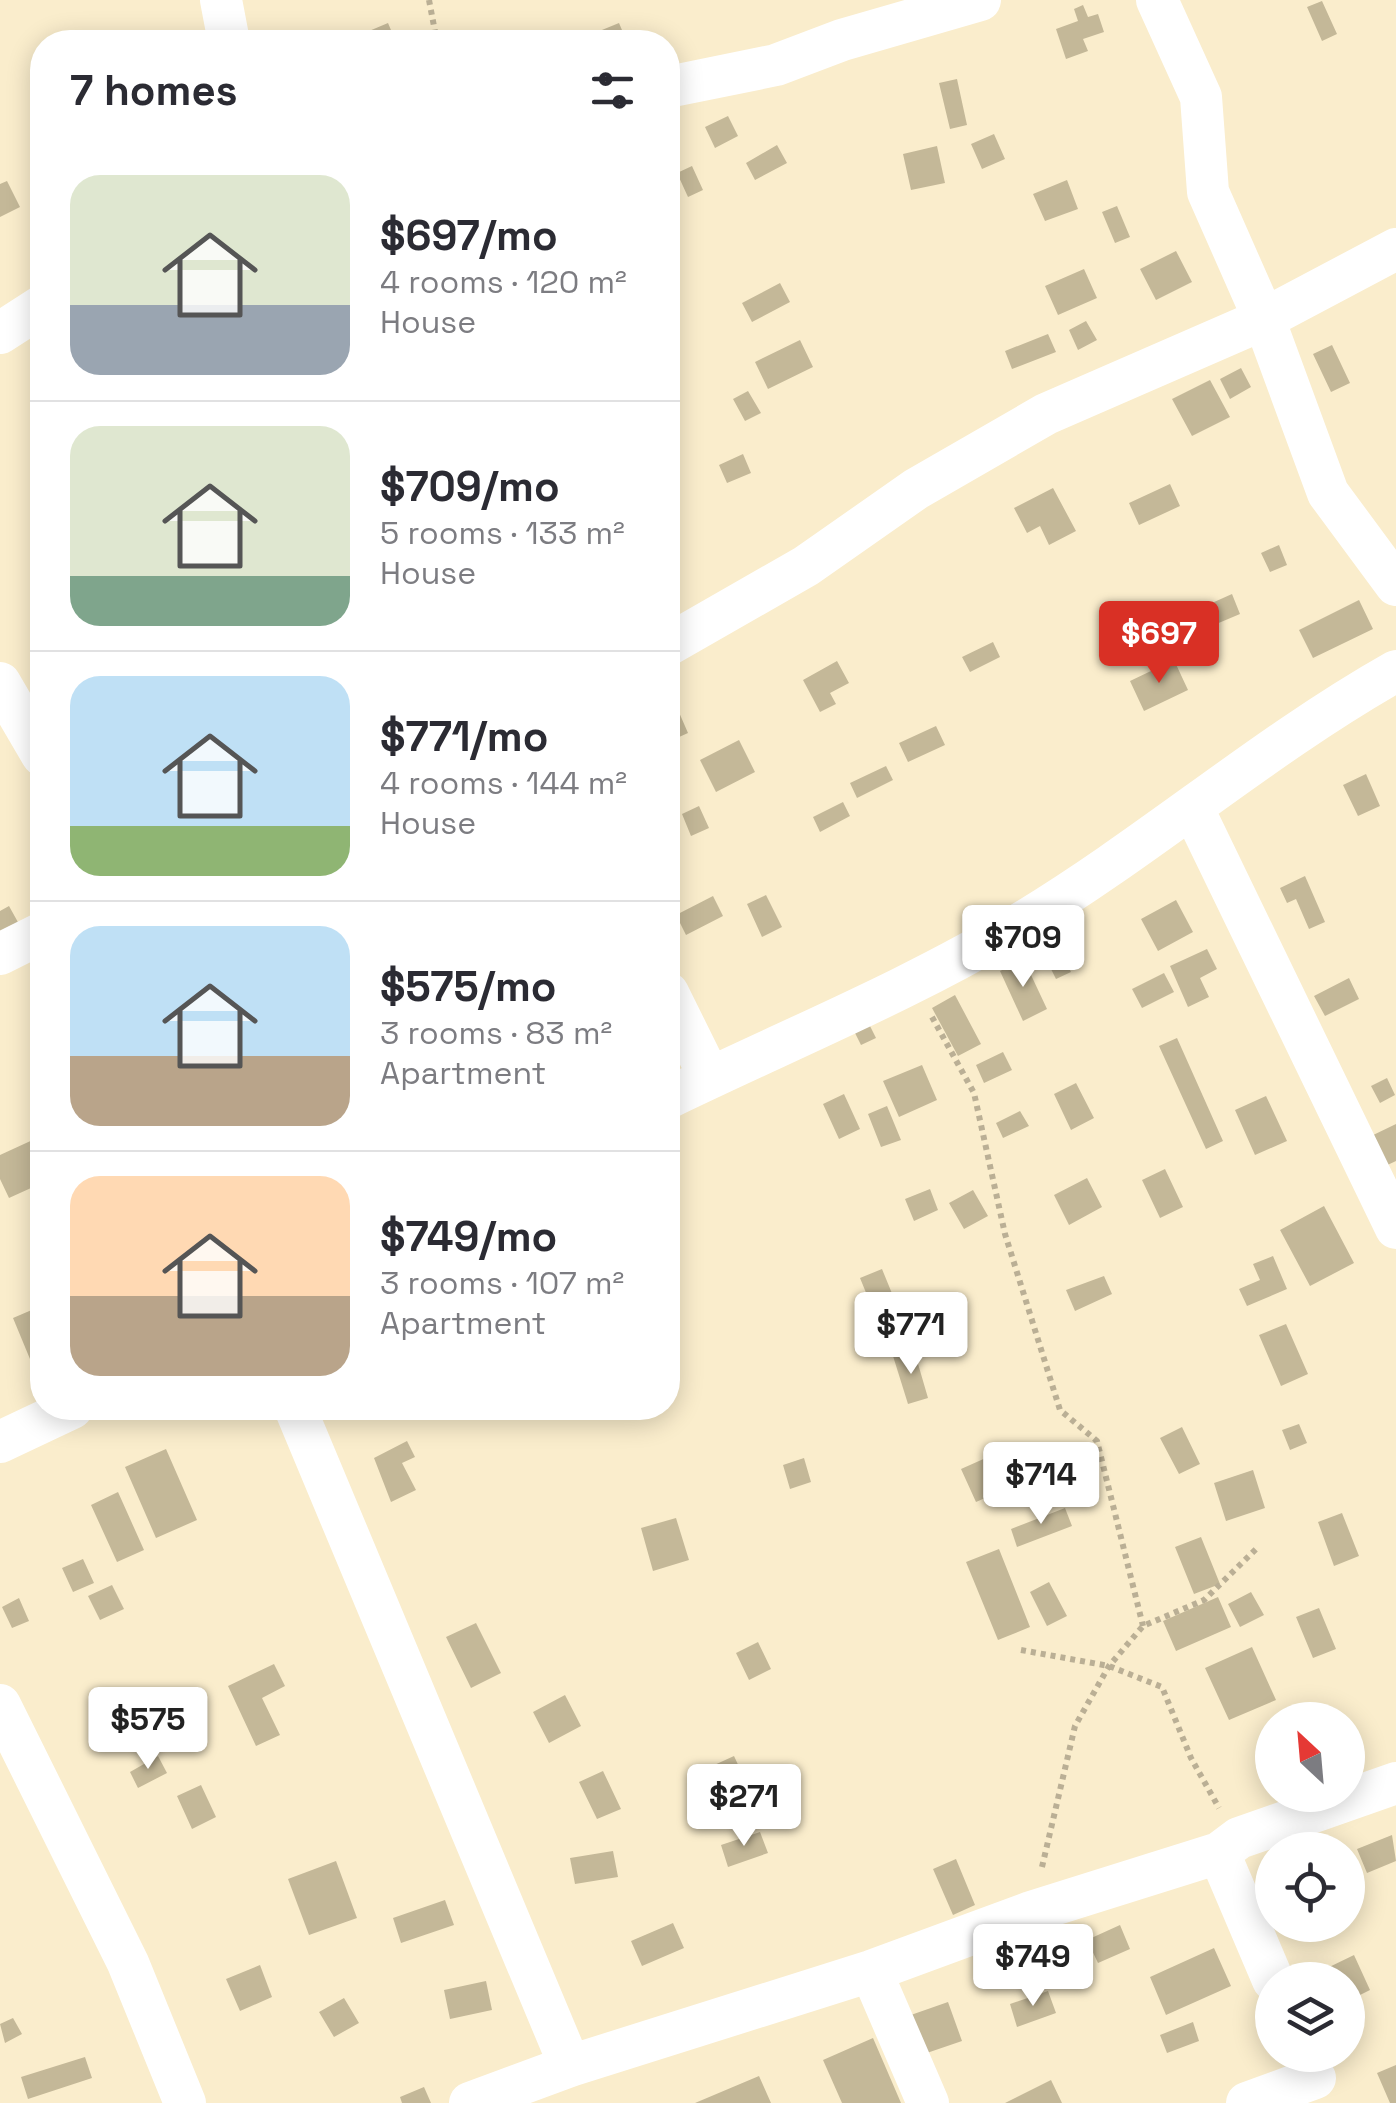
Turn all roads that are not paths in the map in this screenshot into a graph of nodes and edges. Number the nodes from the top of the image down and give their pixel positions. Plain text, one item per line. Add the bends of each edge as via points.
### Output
1 (222, 0) edge
2 (980, 0) edge
3 (1158, 0) edge
4 (226, 30) edge
5 (680, 85) edge
6 (1396, 249) edge
7 (30, 314) edge
8 (1264, 319) junction
9 (0, 333) edge
10 (1396, 586) edge
11 (680, 638) edge
12 (1396, 671) edge
13 (0, 683) edge
14 (30, 734) edge
15 (1194, 809) junction
16 (30, 939) edge
17 (0, 954) edge
18 (680, 1017) edge
19 (710, 1078) junction
20 (680, 1092) edge
21 (1396, 1228) edge
22 (47, 1420) edge
23 (300, 1420) edge
24 (0, 1442) edge
25 (0, 1704) edge
26 (1396, 1783) edge
27 (1229, 1845) junction
28 (1267, 1962) edge
29 (871, 1971) junction
30 (570, 2066) junction
31 (1316, 2079) edge
32 (185, 2103) edge
33 (470, 2103) edge
34 (928, 2103) edge
35 (1247, 2103) edge

1 - 4 street
2 - 5 street via 776,65
3 - 8 street via 1201,97 1208,192
6 - 8 street
7 - 9 street
8 - 10 street via 1328,493
8 - 11 street via 1046,414
12 - 15 street via 1316,716
13 - 14 street
15 - 19 street via 1020,924
15 - 21 street
16 - 17 street
18 - 19 street
19 - 20 street
22 - 24 street
23 - 30 street
25 - 32 street via 128,1964
26 - 27 street
27 - 28 street
27 - 29 street
29 - 30 street
29 - 34 street
30 - 33 street
31 - 35 street

